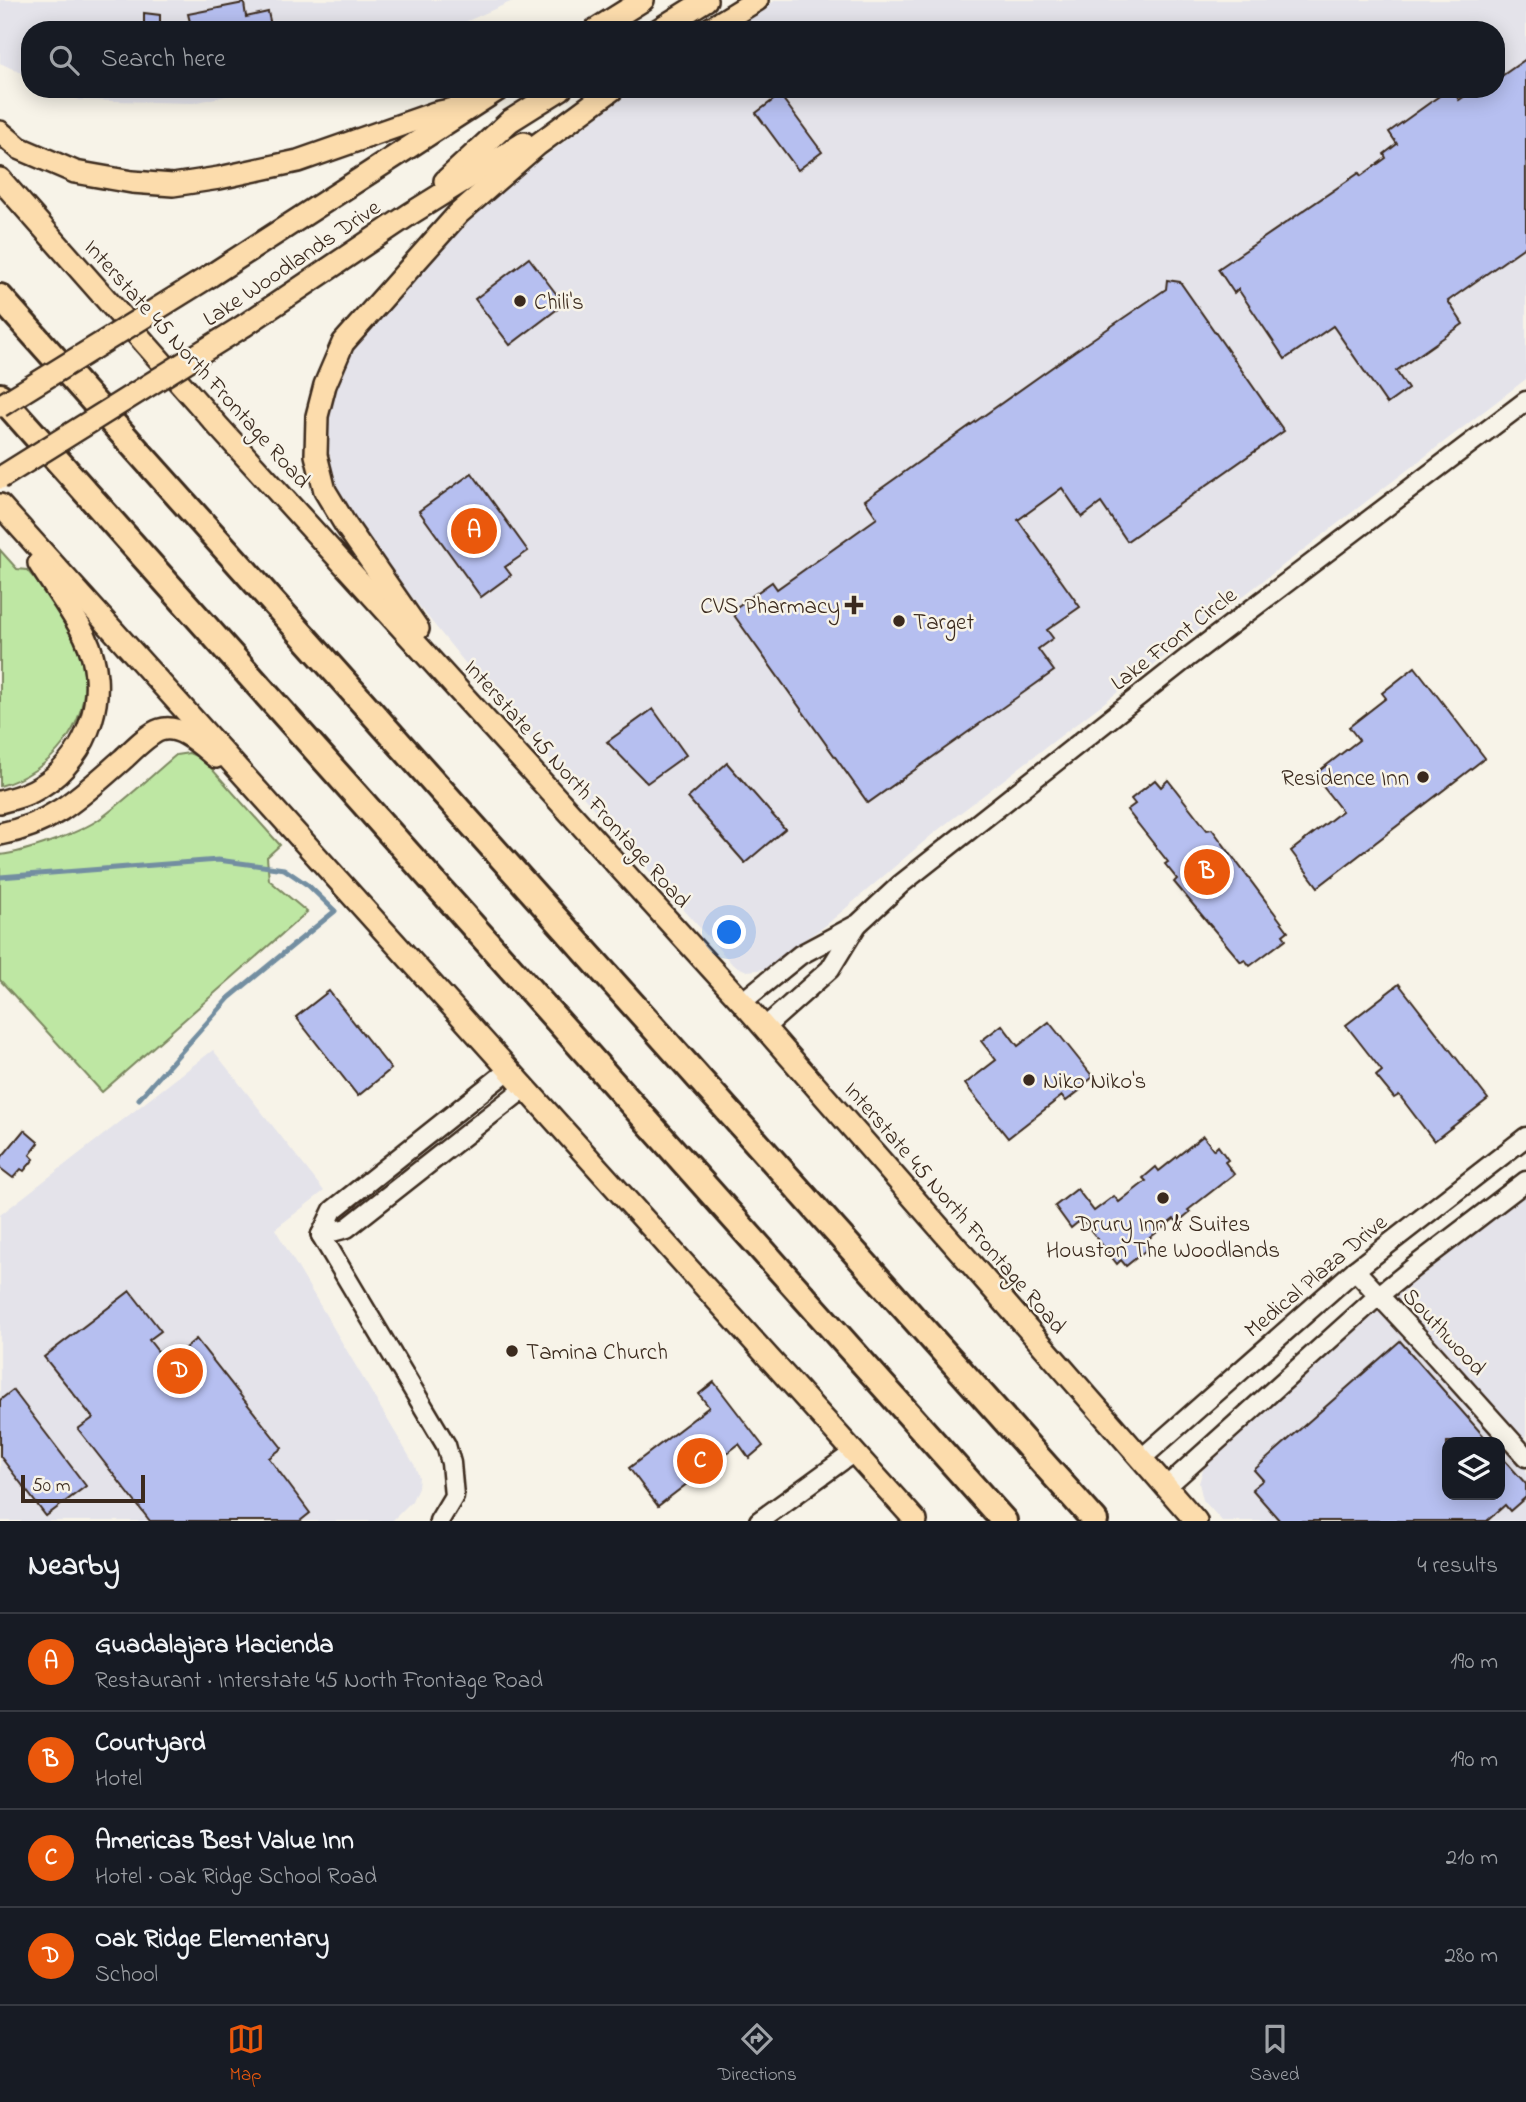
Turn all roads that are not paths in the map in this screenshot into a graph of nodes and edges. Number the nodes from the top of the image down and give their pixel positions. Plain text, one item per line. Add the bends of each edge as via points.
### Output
1 (643, 0) edge
2 (706, 0) edge
3 (757, 0) edge
4 (609, 21) edge
5 (672, 21) edge
6 (723, 21) edge
7 (484, 98) edge
8 (547, 98) edge
9 (597, 98) edge
10 (600, 98) edge
11 (473, 105) junction
12 (0, 132) edge
13 (0, 179) edge
14 (410, 214) junction
15 (0, 297) edge
16 (0, 396) edge
17 (1526, 401) edge
18 (0, 407) edge
19 (0, 478) edge
20 (5, 510) edge
21 (465, 697) junction
22 (249, 780) junction
23 (0, 802) edge
24 (0, 834) edge
25 (858, 924) junction
26 (742, 1002) junction
27 (764, 1028) junction
28 (510, 1069) junction
29 (526, 1087) junction
30 (1526, 1137) edge
31 (1526, 1181) edge
32 (321, 1234) junction
33 (1355, 1270) junction
34 (1378, 1296) junction
35 (854, 1452) junction
36 (1526, 1457) edge
37 (1142, 1458) junction
38 (1166, 1487) junction
39 (439, 1521) edge
40 (759, 1521) edge
41 (916, 1521) edge
42 (1004, 1521) edge
43 (1095, 1521) edge
44 (1196, 1521) edge

1 - 4 main road
2 - 5 main road
3 - 6 main road
7 - 11 main road, Lake Woodlands Drive
8 - 14 main road via 510,121
9 - 14 main road, Lake Woodlands Drive
10 - 21 main road via 537,145 422,253 343,343 317,416 316,455 325,491
11 - 12 main road via 435,113 298,161 173,185 75,172 19,148
11 - 18 main road, Lake Woodlands Drive, bridge
13 - 21 main road, Interstate 45 North Frontage Road
14 - 19 main road, Lake Woodlands Drive, bridge via 245,325
15 - 43 highway
16 - 42 highway
17 - 25 street, Lake Front Circle via 1187,659 901,884
20 - 22 main road
20 - 23 main road via 85,636 96,675 96,701 79,751 61,771 24,796
21 - 26 main road, Interstate 45 North Frontage Road
22 - 24 main road via 180,731 161,729 75,802 41,822
22 - 28 main road
25 - 26 street, Lake Front Circle via 800,955
25 - 27 street, Lake Front Circle via 830,969
26 - 27 main road, Interstate 45 North Frontage Road
27 - 37 main road, Interstate 45 North Frontage Road
28 - 29 main road
28 - 32 street via 333,1210
29 - 32 street via 347,1228
29 - 35 main road
30 - 33 street, Medical Plaza Drive
31 - 34 street
32 - 39 street via 446,1445 454,1496
33 - 34 street, Southwood
33 - 37 street, Medical Plaza Drive
34 - 36 street, Southwood
34 - 38 street
35 - 40 street
35 - 41 main road
37 - 38 main road, Interstate 45 North Frontage Road
38 - 44 main road, Interstate 45 North Frontage Road

